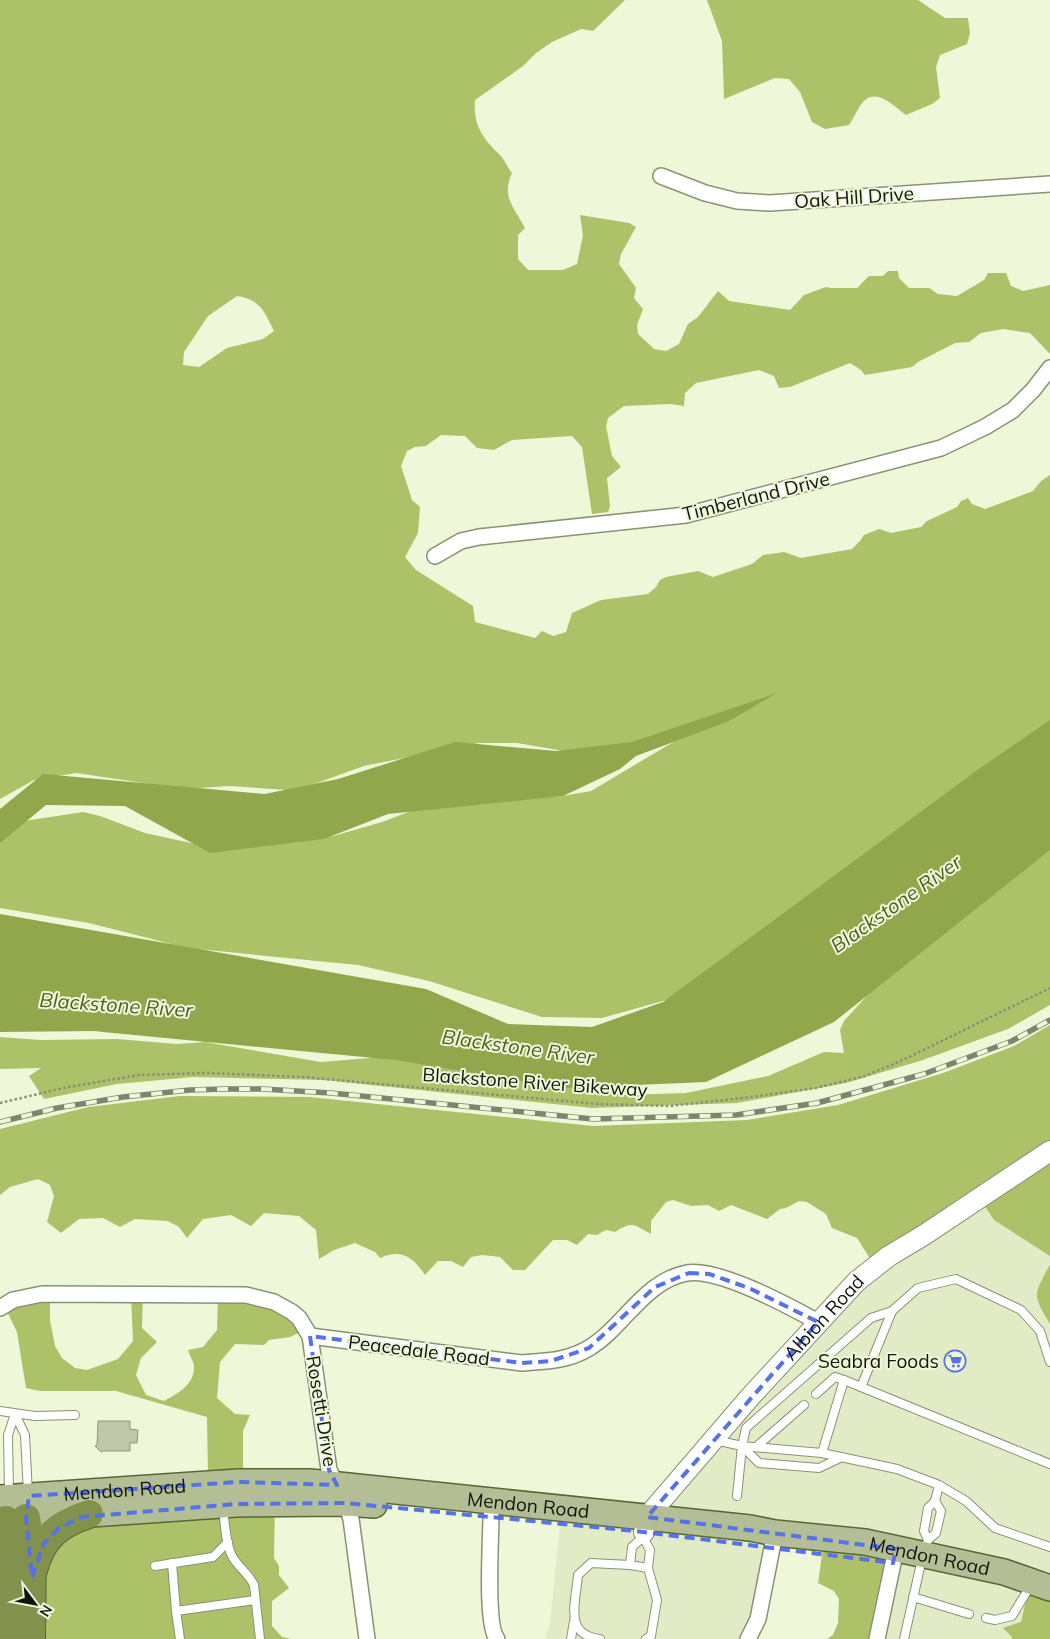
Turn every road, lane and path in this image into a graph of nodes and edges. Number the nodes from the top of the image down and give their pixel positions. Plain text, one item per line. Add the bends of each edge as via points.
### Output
1 (661, 176) dead end
2 (1050, 184) edge
3 (1050, 368) edge
4 (435, 556) dead end
5 (1050, 988) edge
6 (0, 1103) edge
7 (1050, 1151) edge
8 (0, 1308) edge
9 (892, 1311) junction
10 (818, 1322) junction
11 (310, 1336) junction
12 (1050, 1362) edge
13 (844, 1380) junction
14 (861, 1387) junction
15 (816, 1394) dead end
16 (804, 1405) dead end
17 (0, 1411) edge
18 (15, 1414) junction
19 (75, 1415) dead end
20 (713, 1439) junction
21 (742, 1446) junction
22 (756, 1447) junction
23 (822, 1453) junction
24 (842, 1456) junction
25 (1050, 1464) edge
26 (939, 1485) junction
27 (221, 1494) junction
28 (341, 1494) junction
29 (737, 1496) dead end
30 (935, 1501) junction
31 (12, 1509) edge
32 (89, 1514) junction
33 (491, 1516) junction
34 (645, 1529) junction
35 (774, 1540) junction
36 (228, 1542) junction
37 (1050, 1547) edge
38 (923, 1554) junction
39 (894, 1556) junction
40 (172, 1563) junction
41 (155, 1566) dead end
42 (630, 1566) junction
43 (648, 1568) junction
44 (32, 1578) junction
45 (1050, 1588) edge
46 (0, 1593) edge
47 (1026, 1593) junction
48 (914, 1597) junction
49 (255, 1600) junction
50 (1050, 1600) edge
51 (176, 1611) junction
52 (969, 1614) dead end
53 (986, 1618) dead end
54 (574, 1621) junction
55 (16, 1637) edge
56 (180, 1639) edge
57 (260, 1639) edge
58 (367, 1639) edge
59 (496, 1639) edge
60 (571, 1639) edge
61 (600, 1639) edge
62 (646, 1639) edge
63 (748, 1639) edge
64 (876, 1639) edge
65 (904, 1639) edge

1 - 2 street, Oak Hill Drive via 705,194 737,201 770,203
3 - 4 street, Timberland Drive via 1013,410 941,448 686,515 479,536 461,541
5 - 6 path, Blackstone River Bikeway via 865,1076 816,1088 725,1100 670,1106 598,1104 303,1077 208,1073 139,1075
7 - 10 street, Albion Road via 889,1256 857,1280
8 - 11 street via 13,1300 42,1294 246,1295 274,1302 292,1312
9 - 12 lane via 918,1288 956,1279 1021,1310 1040,1332
9 - 14 lane
9 - 21 lane via 871,1318 746,1428
10 - 11 street, Peacedale Road via 749,1288 709,1274 689,1273 654,1287 611,1331 570,1358 522,1363
10 - 20 street, Albion Road
11 - 28 street, Rosetti Drive via 329,1470
13 - 14 lane
13 - 15 lane via 835,1377
13 - 23 lane
14 - 25 lane
16 - 22 lane
17 - 18 lane
18 - 19 lane
18 - 31 lane via 8,1436
18 - 31 lane via 25,1435
20 - 21 lane
20 - 34 street, Albion Road
21 - 22 lane
21 - 24 lane via 759,1463 819,1468
21 - 29 lane
22 - 23 lane
23 - 24 lane
24 - 26 lane via 897,1469
26 - 30 lane
26 - 37 lane via 966,1500 995,1528
27 - 28 main road, Mendon Road via 287,1481
27 - 31 main road, Mendon Road
27 - 32 main road, Mendon Road
27 - 36 lane
28 - 33 main road, Mendon Road
28 - 34 main road, Mendon Road
28 - 58 street, Rosetti Drive via 350,1519
30 - 38 lane via 928,1508
30 - 38 lane via 940,1511 936,1533
31 - 32 main road, Mendon Road
31 - 44 highway via 32,1554
31 - 55 highway
32 - 44 highway via 66,1524 48,1537 38,1554
33 - 34 main road, Mendon Road
33 - 59 street via 490,1614
34 - 35 main road, Mendon Road via 750,1528
34 - 42 lane via 632,1547
34 - 43 lane via 650,1550
35 - 39 main road, Mendon Road via 865,1542
35 - 63 street via 758,1619
36 - 40 lane via 213,1557
36 - 49 lane via 232,1555 251,1578
38 - 39 main road, Mendon Road
38 - 45 main road, Mendon Road via 1004,1572
38 - 47 main road, Mendon Road
38 - 48 lane
39 - 64 street
40 - 41 lane
40 - 51 lane
42 - 43 lane
42 - 54 lane via 591,1563 578,1575
43 - 62 lane via 657,1600 651,1636
44 - 55 highway
46 - 55 highway
47 - 50 main road, Mendon Road
47 - 53 lane via 1012,1616 995,1620
48 - 52 lane
48 - 65 lane
49 - 51 lane
49 - 57 lane
51 - 56 lane
54 - 60 lane
54 - 61 lane via 580,1632 589,1638

